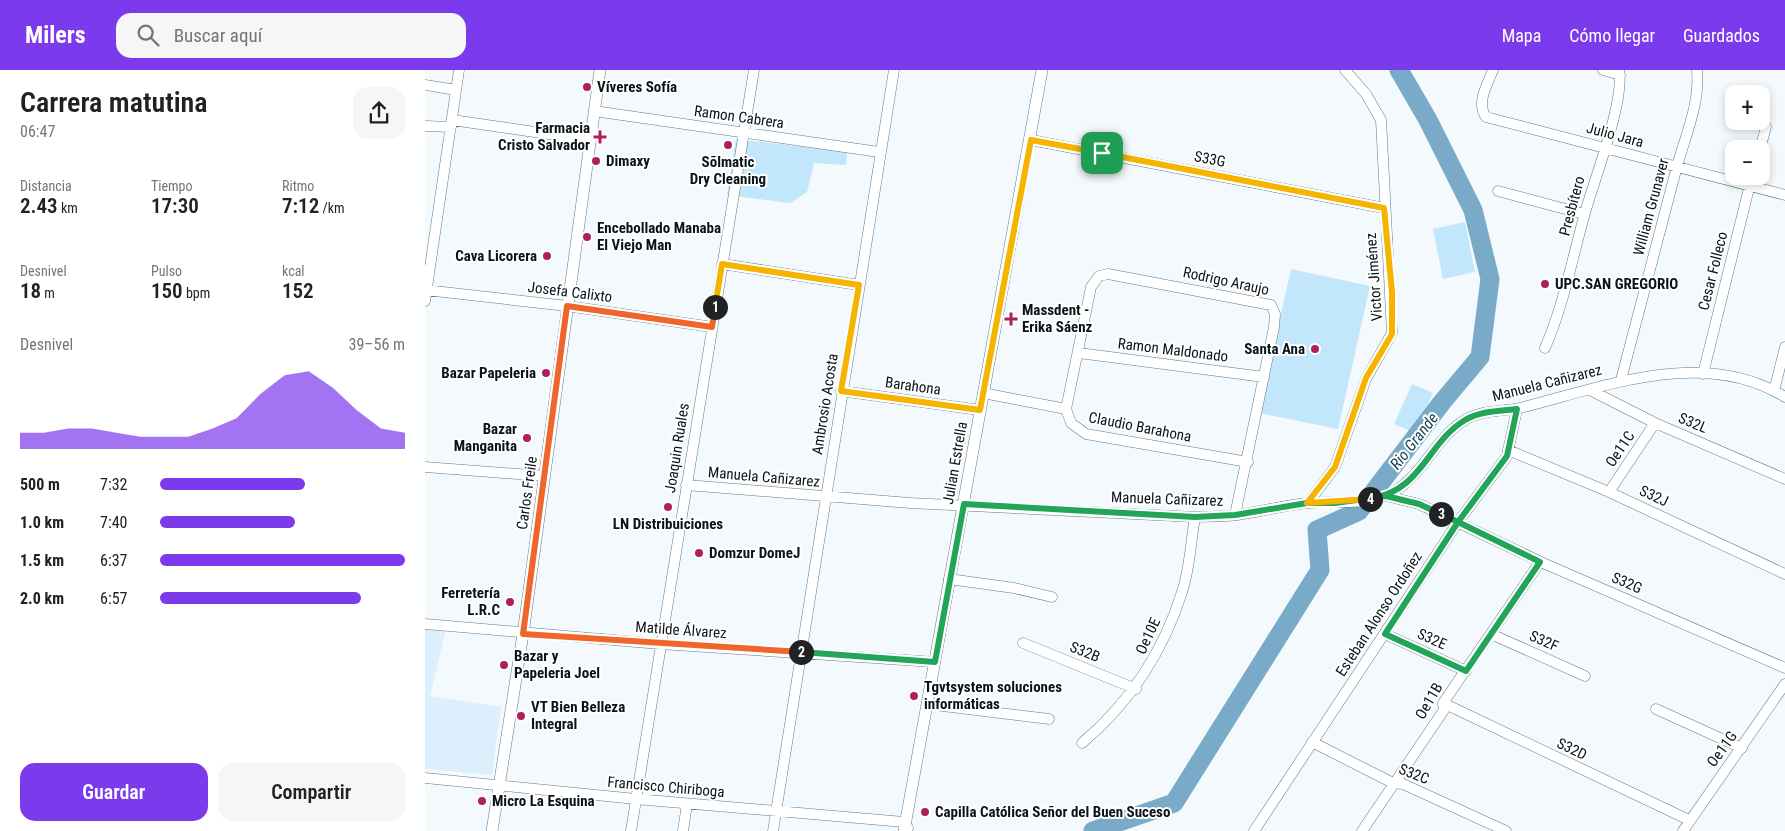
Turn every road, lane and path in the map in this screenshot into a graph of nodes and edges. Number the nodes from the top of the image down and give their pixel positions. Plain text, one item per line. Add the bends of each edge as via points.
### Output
1 (459, 70) edge
2 (600, 70) edge
3 (753, 70) edge
4 (893, 70) edge
5 (1042, 70) edge
6 (1345, 70) edge
7 (1493, 70) edge
8 (1603, 70) edge
9 (1697, 70) edge
10 (1620, 73) edge
11 (425, 86) edge
12 (456, 90) junction
13 (594, 110) junction
14 (452, 124) junction
15 (425, 126) edge
16 (743, 134) junction
17 (590, 140) junction
18 (1031, 140) junction
19 (1605, 147) junction
20 (879, 152) junction
21 (1676, 168) junction
22 (1725, 176) edge
23 (1750, 185) edge
24 (1761, 185) edge
25 (1498, 191) dead end
26 (1785, 195) edge
27 (1384, 208) junction
28 (1584, 214) junction
29 (722, 264) junction
30 (859, 285) junction
31 (426, 290) edge
32 (425, 301) edge
33 (567, 306) junction
34 (712, 327) junction
35 (1785, 347) edge
36 (1545, 348) dead end
37 (1079, 353) junction
38 (1703, 374) junction
39 (1265, 377) junction
40 (1621, 380) junction
41 (1590, 390) junction
42 (841, 391) junction
43 (1773, 391) junction
44 (983, 393) junction
45 (1785, 397) edge
46 (1066, 409) junction
47 (1517, 409) junction
48 (980, 410) junction
49 (1655, 423) junction
50 (1508, 450) junction
51 (1247, 462) junction
52 (425, 467) edge
53 (544, 476) junction
54 (1785, 479) edge
55 (686, 485) junction
56 (1609, 492) junction
57 (1386, 496) junction
58 (825, 498) junction
59 (1307, 503) junction
60 (964, 504) junction
61 (1235, 515) junction
62 (1195, 517) junction
63 (1458, 522) junction
64 (1540, 562) junction
65 (1785, 574) edge
66 (949, 579) junction
67 (1052, 598) dead end
68 (425, 624) edge
69 (523, 634) junction
70 (1385, 634) junction
71 (1491, 634) junction
72 (1023, 643) dead end
73 (660, 644) junction
74 (802, 652) junction
75 (935, 662) junction
76 (1785, 668) edge
77 (1466, 671) junction
78 (1585, 676) dead end
79 (1785, 684) edge
80 (1136, 689) junction
81 (1443, 703) junction
82 (927, 704) junction
83 (1655, 709) dead end
84 (1049, 719) dead end
85 (1312, 742) junction
86 (1082, 743) dead end
87 (1742, 748) junction
88 (425, 778) edge
89 (1393, 783) junction
90 (498, 786) junction
91 (636, 799) junction
92 (687, 804) junction
93 (777, 811) junction
94 (1689, 820) junction
95 (906, 828) edge
96 (492, 831) edge
97 (631, 831) edge
98 (683, 831) edge
99 (773, 831) edge
100 (1253, 831) edge
101 (1362, 831) edge
102 (1506, 831) edge
103 (1683, 831) edge

1 - 12 street
2 - 13 street, Carlos Freile
3 - 16 street, Joaquin Ruales
4 - 20 street, Ambrosio Acosta
5 - 18 street, Julian Estrella
6 - 27 street, Victor Jiménez via 1366,94 1381,120
7 - 19 street, Julio Jara via 1481,102 1481,110 1486,117
8 - 10 street
9 - 21 street, William Grunaver via 1696,106
10 - 19 street, Presbítero via 1619,93
11 - 12 street
12 - 14 street
13 - 16 street, Ramon Cabrera
13 - 17 street, Carlos Freile
14 - 15 street
14 - 17 street
14 - 31 street
16 - 20 street, Ramon Cabrera
16 - 29 street, Joaquin Ruales
17 - 33 street, Carlos Freile
18 - 27 street, S33G
18 - 44 street, Julian Estrella
19 - 21 street, Julio Jara
19 - 28 street, Presbítero
20 - 30 street, Ambrosio Acosta
21 - 22 street, Julio Jara
21 - 40 street, William Grunaver
23 - 38 street, Cesar Folleco
24 - 26 street, Julio Jara
25 - 28 street
27 - 59 street, Victor Jiménez via 1392,292 1392,334 1366,378 1335,467
28 - 36 street, Presbítero via 1559,317
29 - 30 street
29 - 34 street, Joaquin Ruales
30 - 42 street, Ambrosio Acosta
31 - 32 street
31 - 33 street, Josefa Calixto
33 - 34 street, Josefa Calixto
33 - 53 street, Carlos Freile
34 - 55 street, Joaquin Ruales
35 - 43 street
37 - 39 street, Ramon Maldonado
37 - 39 street, Rodrigo Araujo via 1093,283 1099,276 1108,274 1271,305 1275,314
37 - 46 street, Rodrigo Araujo
38 - 40 street, Manuela Cañizarez via 1654,375
38 - 43 street, Manuela Cañizarez via 1738,378
39 - 51 street, Rodrigo Araujo
40 - 41 street, Manuela Cañizarez
41 - 47 street, Manuela Cañizarez
41 - 49 street, S32L
42 - 48 street, Barahona
42 - 58 street, Ambrosio Acosta
43 - 45 street, Manuela Cañizarez
44 - 46 street
44 - 48 street, Julian Estrella
46 - 51 street, Claudio Barahona via 1071,423 1086,434
47 - 50 street, Esteban Alonso Ordoñez
47 - 57 street, Manuela Cañizarez via 1478,414 1466,419 1411,480
48 - 60 street, Julian Estrella
49 - 54 street, S32L
49 - 56 street, Oe11C
50 - 56 street, S32J
50 - 63 street, Esteban Alonso Ordoñez via 1507,456
51 - 61 street, Rodrigo Araujo
52 - 53 street
53 - 69 street, Carlos Freile
55 - 58 street, Manuela Cañizarez
55 - 73 street, Joaquin Ruales
56 - 65 street, S32J
57 - 59 street, Manuela Cañizarez
57 - 63 street, S32G via 1419,504
58 - 60 street, Manuela Cañizarez
58 - 74 street, Ambrosio Acosta
59 - 61 street, Manuela Cañizarez
60 - 62 street, Manuela Cañizarez
60 - 66 street, Julian Estrella
61 - 62 street, Manuela Cañizarez
62 - 80 street, Oe10E via 1183,588 1161,648
63 - 64 street, S32G
63 - 70 street, Esteban Alonso Ordoñez
64 - 71 street, Oe11B
64 - 76 street, S32G
66 - 67 street via 1013,588
66 - 75 street, Julian Estrella
68 - 69 street, Matilde Álvarez
69 - 73 street, Matilde Álvarez
69 - 90 street, Carlos Freile
70 - 77 street, S32E
70 - 85 street, Esteban Alonso Ordoñez
71 - 77 street, Oe11B
71 - 78 street, S32F
72 - 80 street, S32B
73 - 74 street, Matilde Álvarez
73 - 91 street, Joaquin Ruales
74 - 75 street, Matilde Álvarez
74 - 93 street, Ambrosio Acosta
75 - 82 street, Julian Estrella
77 - 81 street, Oe11B
79 - 87 street, Oe11G
80 - 86 street, Oe10E via 1108,722
81 - 89 street, Oe11B via 1444,710
81 - 94 street, S32D
82 - 84 street
82 - 95 street, Julian Estrella
83 - 87 street
85 - 89 street, S32C
85 - 100 street, Esteban Alonso Ordoñez
87 - 94 street, Oe11G
88 - 90 street, Francisco Chiriboga
89 - 101 street, Oe11B
89 - 102 street, S32C via 1403,784
90 - 91 street, Francisco Chiriboga
90 - 96 street, Carlos Freile
91 - 92 street, Francisco Chiriboga
91 - 97 street, Joaquin Ruales
92 - 93 street, Francisco Chiriboga
92 - 98 street
93 - 95 street, Francisco Chiriboga
93 - 99 street, Ambrosio Acosta
94 - 103 street, Oe11G

